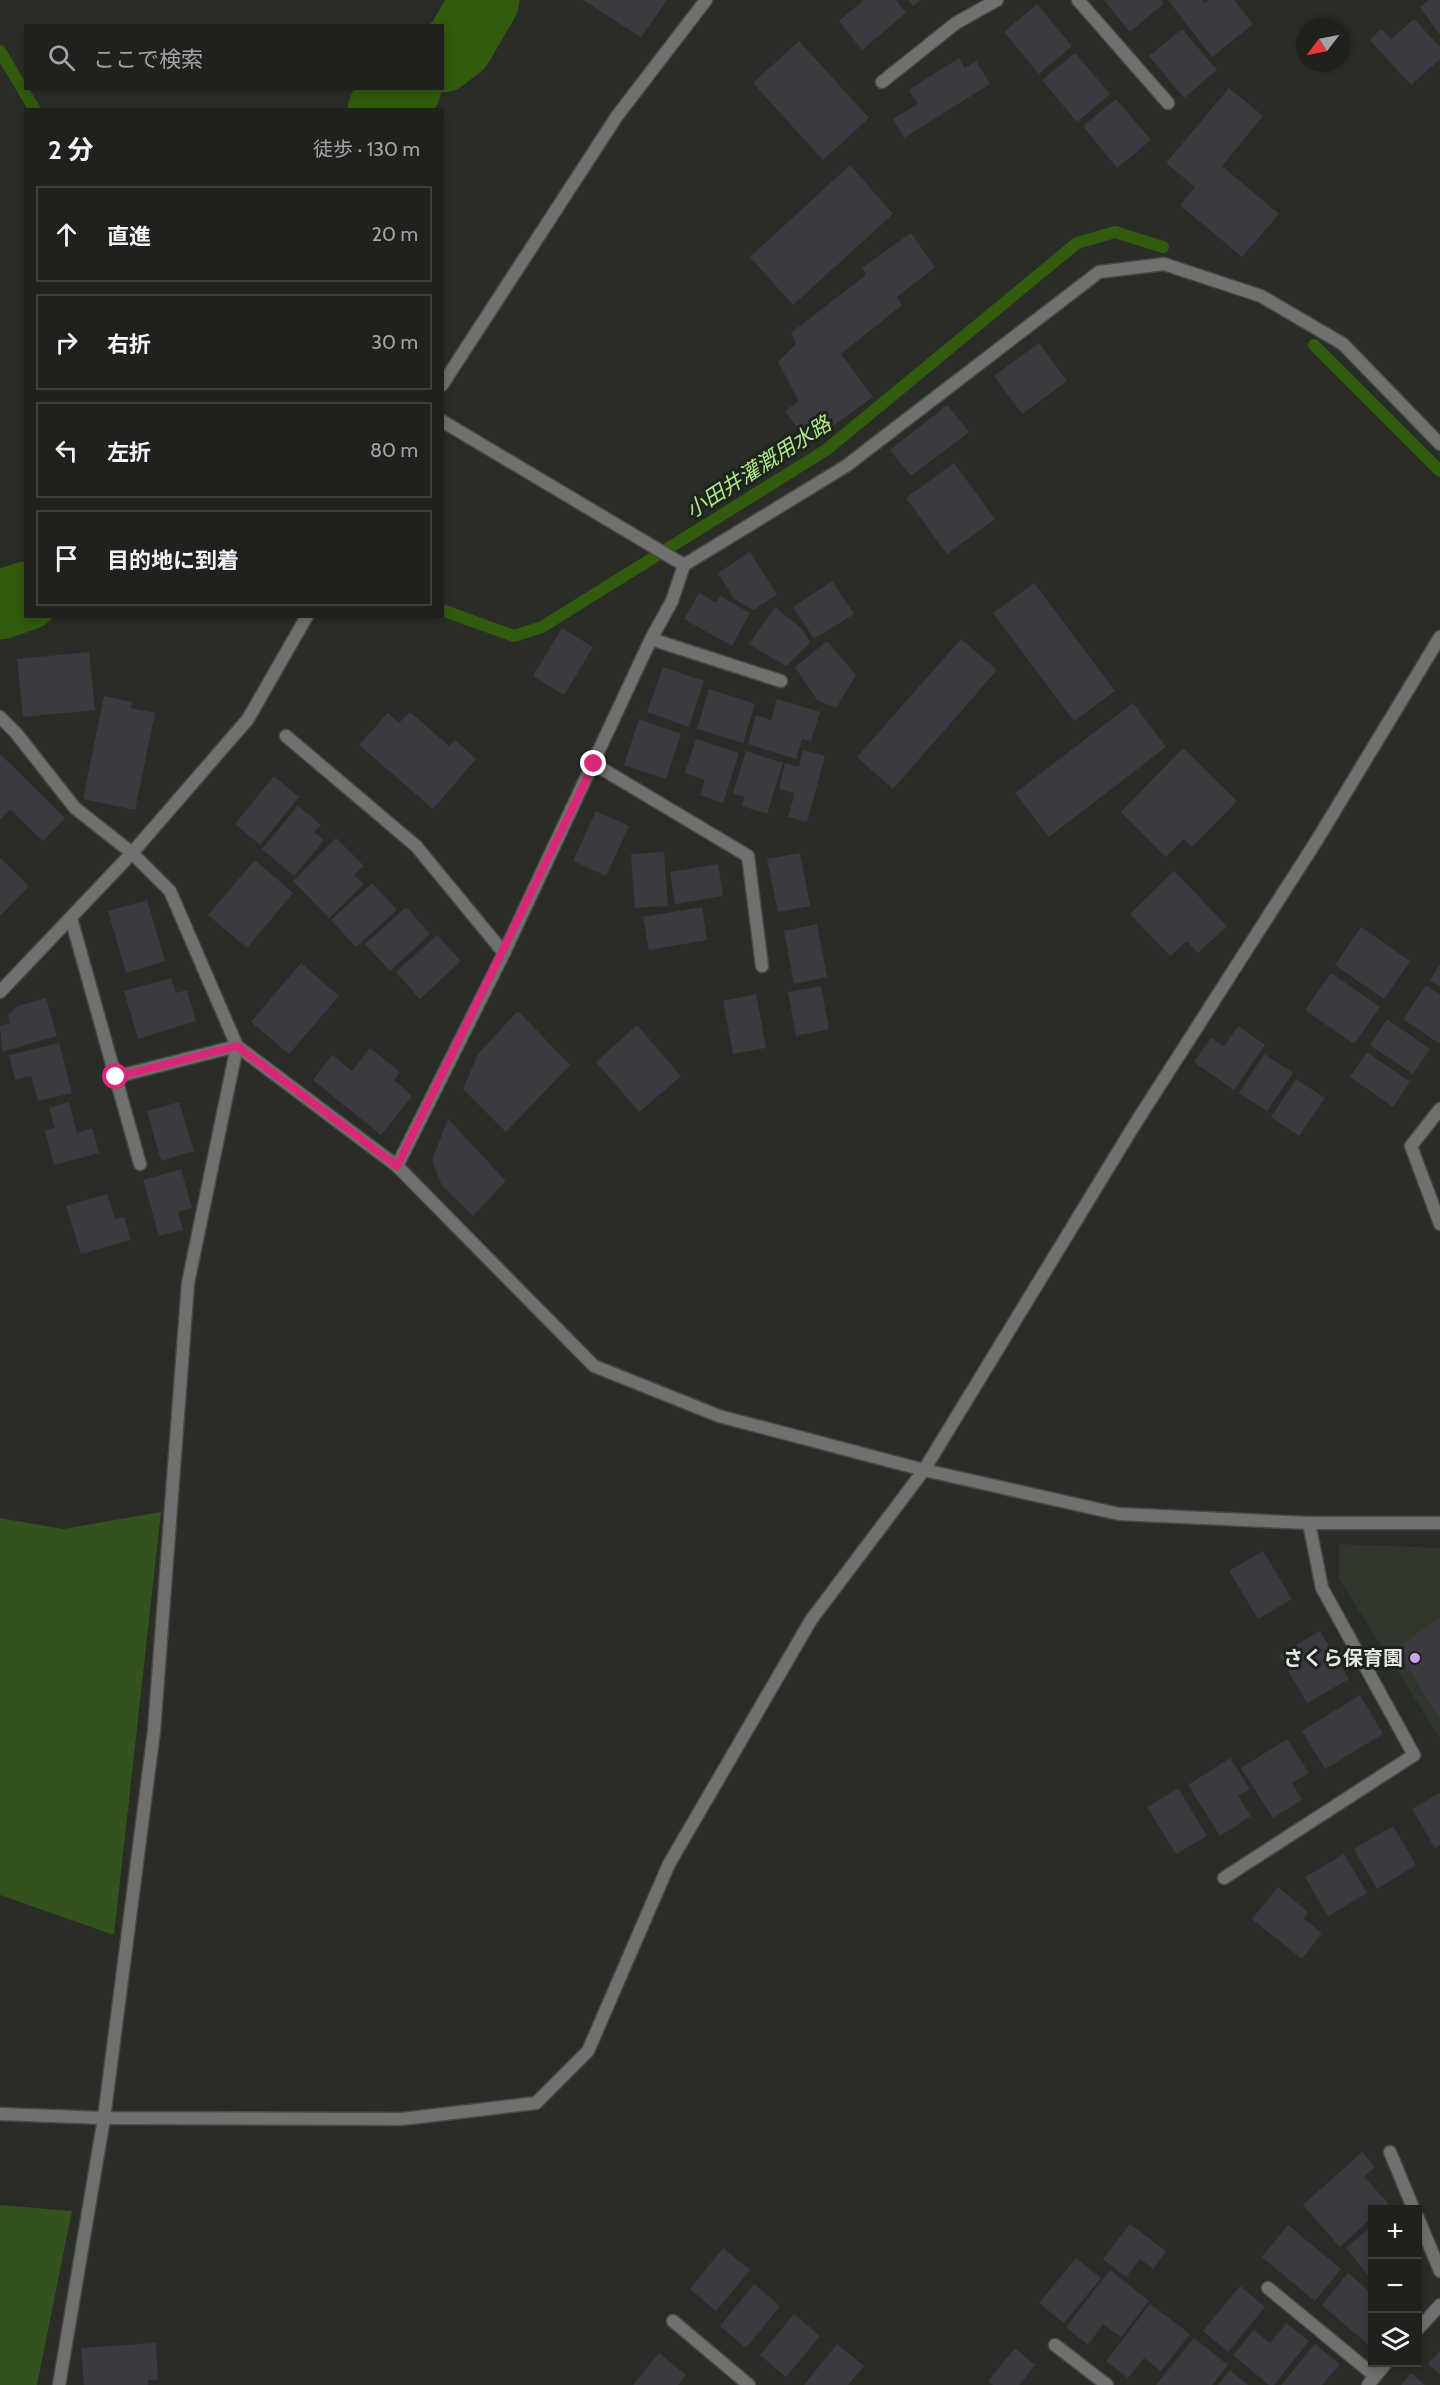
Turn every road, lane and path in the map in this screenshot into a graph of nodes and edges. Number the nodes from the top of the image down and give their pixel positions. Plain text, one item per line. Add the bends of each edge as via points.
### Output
1 (706, 0) edge
2 (997, 0) edge
3 (1078, 0) edge
4 (882, 82) dead end
5 (1168, 103) dead end
6 (444, 382) edge
7 (444, 422) edge
8 (1440, 444) edge
9 (679, 562) junction
10 (306, 618) edge
11 (1440, 637) edge
12 (651, 639) junction
13 (781, 681) dead end
14 (0, 717) edge
15 (286, 736) dead end
16 (594, 764) junction
17 (132, 853) junction
18 (71, 918) junction
19 (504, 953) junction
20 (762, 966) dead end
21 (0, 992) edge
22 (237, 1046) junction
23 (116, 1077) junction
24 (1440, 1109) edge
25 (140, 1164) dead end
26 (397, 1166) junction
27 (1440, 1224) edge
28 (924, 1470) junction
29 (1309, 1523) junction
30 (1440, 1523) edge
31 (1224, 1878) dead end
32 (0, 2114) edge
33 (104, 2118) junction
34 (1390, 2152) dead end
35 (1412, 2205) edge
36 (1422, 2228) edge
37 (1440, 2271) edge
38 (1268, 2288) dead end
39 (1440, 2305) edge
40 (673, 2321) dead end
41 (1422, 2325) edge
42 (1055, 2345) dead end
43 (1383, 2367) edge
44 (1372, 2380) edge
45 (59, 2385) edge
46 (749, 2385) edge
47 (1107, 2385) edge

1 - 6 street via 617,116
2 - 4 street via 956,23
3 - 5 street
7 - 9 street
8 - 9 street via 1343,344 1261,296 1164,264 1100,272 846,466
9 - 12 street via 672,601
10 - 17 street via 248,719
11 - 28 street
12 - 13 street
12 - 16 street
14 - 17 street via 75,808
15 - 19 street via 416,846
16 - 19 street
16 - 20 street via 748,856
17 - 18 street
17 - 22 street via 170,891
18 - 21 street
18 - 23 street
19 - 26 street
22 - 23 street
22 - 26 street
22 - 33 street via 188,1283 154,1731
23 - 25 street
24 - 27 street via 1411,1146
26 - 28 street via 594,1366 719,1416
28 - 29 street via 1119,1514
28 - 33 street via 811,1620 669,1864 588,2051 536,2103 402,2119
29 - 30 street
29 - 31 street via 1322,1588 1414,1755
32 - 33 street
33 - 45 street
34 - 35 street
36 - 37 street
38 - 44 street
39 - 41 street
40 - 46 street
42 - 47 street
43 - 44 street

